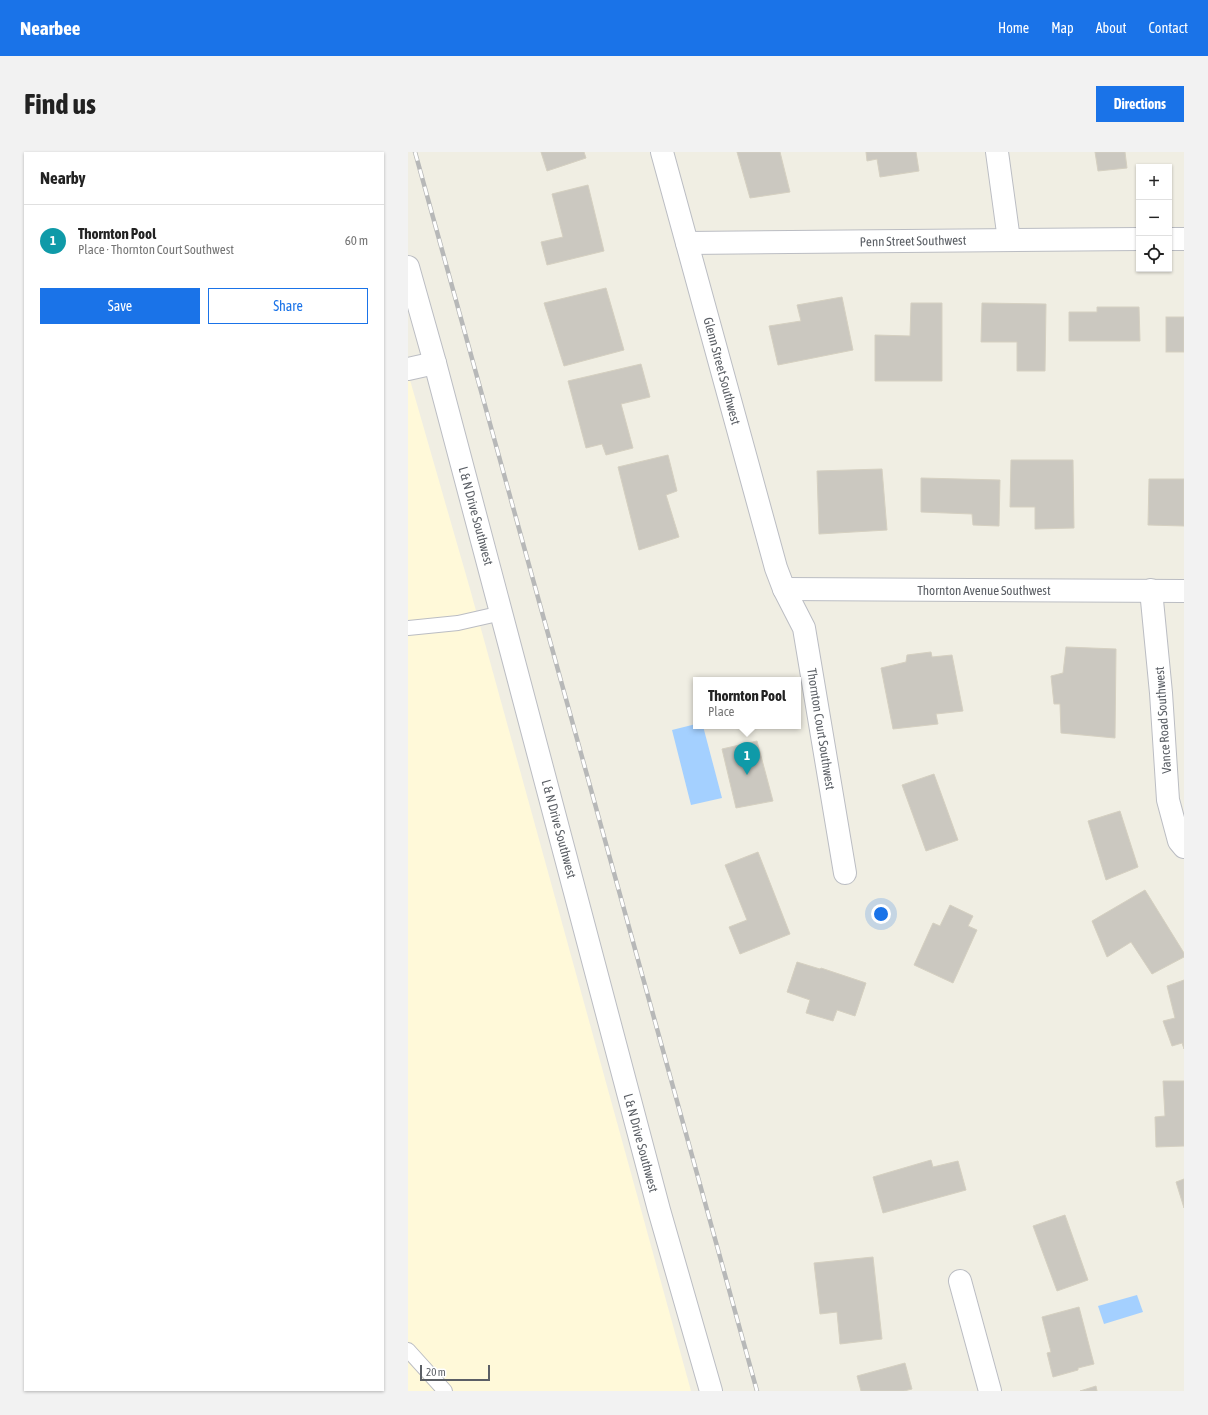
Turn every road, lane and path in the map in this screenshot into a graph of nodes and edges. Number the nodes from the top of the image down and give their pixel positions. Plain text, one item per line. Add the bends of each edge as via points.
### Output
1 (662, 152) edge
2 (997, 152) edge
3 (1136, 239) edge
4 (1172, 239) edge
5 (1184, 239) edge
6 (1009, 240) junction
7 (687, 244) junction
8 (408, 267) edge
9 (435, 363) junction
10 (408, 369) edge
11 (784, 589) junction
12 (1151, 590) junction
13 (1184, 591) edge
14 (502, 613) junction
15 (408, 628) edge
16 (1184, 848) edge
17 (845, 873) dead end
18 (960, 1281) dead end
19 (408, 1350) edge
20 (445, 1391) edge
21 (711, 1391) edge
22 (990, 1391) edge

1 - 7 street, Glenn Street Southwest
2 - 6 street
3 - 6 street, Penn Street Southwest
4 - 5 street
6 - 7 street, Penn Street Southwest
7 - 11 street, Glenn Street Southwest via 776,568
8 - 9 street, L & N Drive Southwest
9 - 10 street
9 - 14 street, L & N Drive Southwest
11 - 12 street, Thornton Avenue Southwest
11 - 17 street, Thornton Court Southwest via 804,628
12 - 13 street, Thornton Avenue Southwest
12 - 16 street, Vance Road Southwest via 1168,800 1179,841
14 - 15 lane via 458,623
14 - 21 street, L & N Drive Southwest via 657,1202
18 - 22 street
19 - 20 lane

